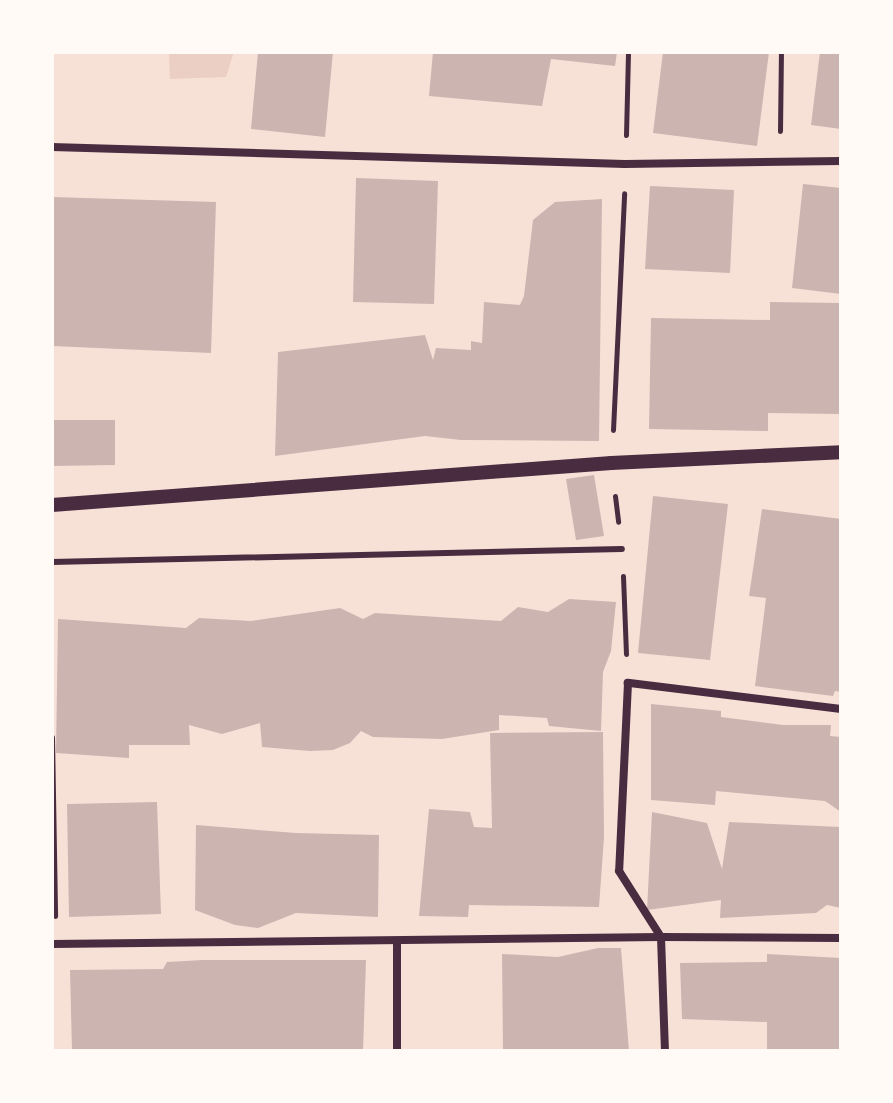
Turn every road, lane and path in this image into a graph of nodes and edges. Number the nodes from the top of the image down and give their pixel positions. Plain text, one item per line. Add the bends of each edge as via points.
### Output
1 (628, 52) edge
2 (781, 52) edge
3 (52, 147) edge
4 (780, 160) junction
5 (841, 161) edge
6 (625, 164) junction
7 (841, 452) edge
8 (611, 463) junction
9 (52, 505) edge
10 (622, 549) junction
11 (52, 562) edge
12 (628, 683) junction
13 (841, 709) edge
14 (52, 737) edge
15 (52, 923) edge
16 (661, 937) junction
17 (841, 938) edge
18 (397, 942) junction
19 (52, 944) edge
20 (397, 1051) edge
21 (665, 1051) edge

1 - 6 path
2 - 4 path
3 - 6 street
4 - 5 street
4 - 6 street
6 - 8 path
7 - 8 street
8 - 9 street
8 - 10 path
10 - 11 lane
10 - 12 path
12 - 13 street
12 - 16 street via 619,871
14 - 15 path
16 - 17 street
16 - 18 street
16 - 21 street
18 - 19 street
18 - 20 street

